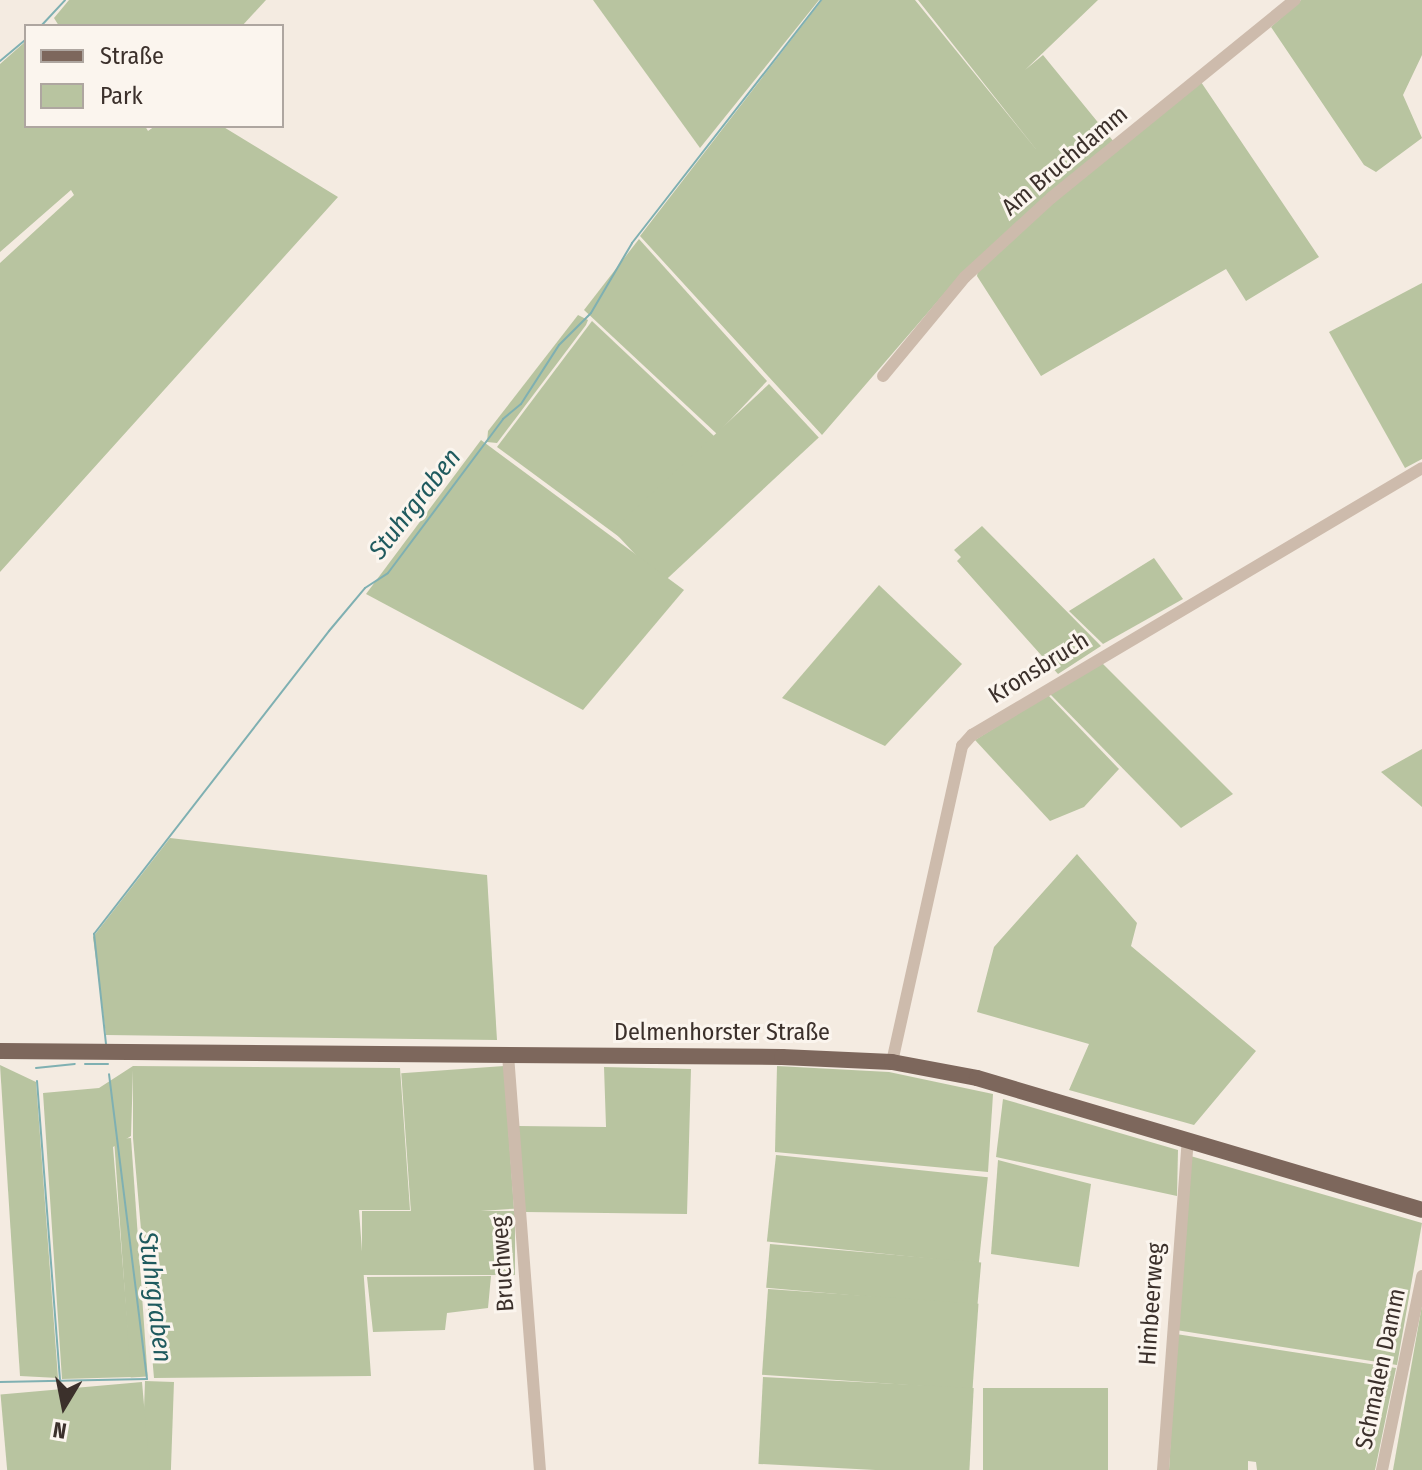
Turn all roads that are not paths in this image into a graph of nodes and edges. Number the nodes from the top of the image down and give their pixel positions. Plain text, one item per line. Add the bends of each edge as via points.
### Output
1 (1295, 0) edge
2 (883, 376) dead end
3 (1422, 468) edge
4 (0, 1051) edge
5 (508, 1055) junction
6 (892, 1062) junction
7 (1188, 1141) junction
8 (1422, 1210) edge
9 (1422, 1276) edge
10 (540, 1470) edge
11 (1163, 1470) edge
12 (1382, 1470) edge

1 - 2 street, Am Bruchdamm via 1040,208 965,277
3 - 6 street, Kronsbruch via 972,735 962,746
4 - 5 main road, Delmenhorster Straße
5 - 6 main road, Delmenhorster Straße
5 - 10 street, Bruchweg
6 - 7 main road, Delmenhorster Straße via 977,1078
7 - 8 main road, Delmenhorster Straße
7 - 11 street, Himbeerweg
9 - 12 street, Schmalen Damm

